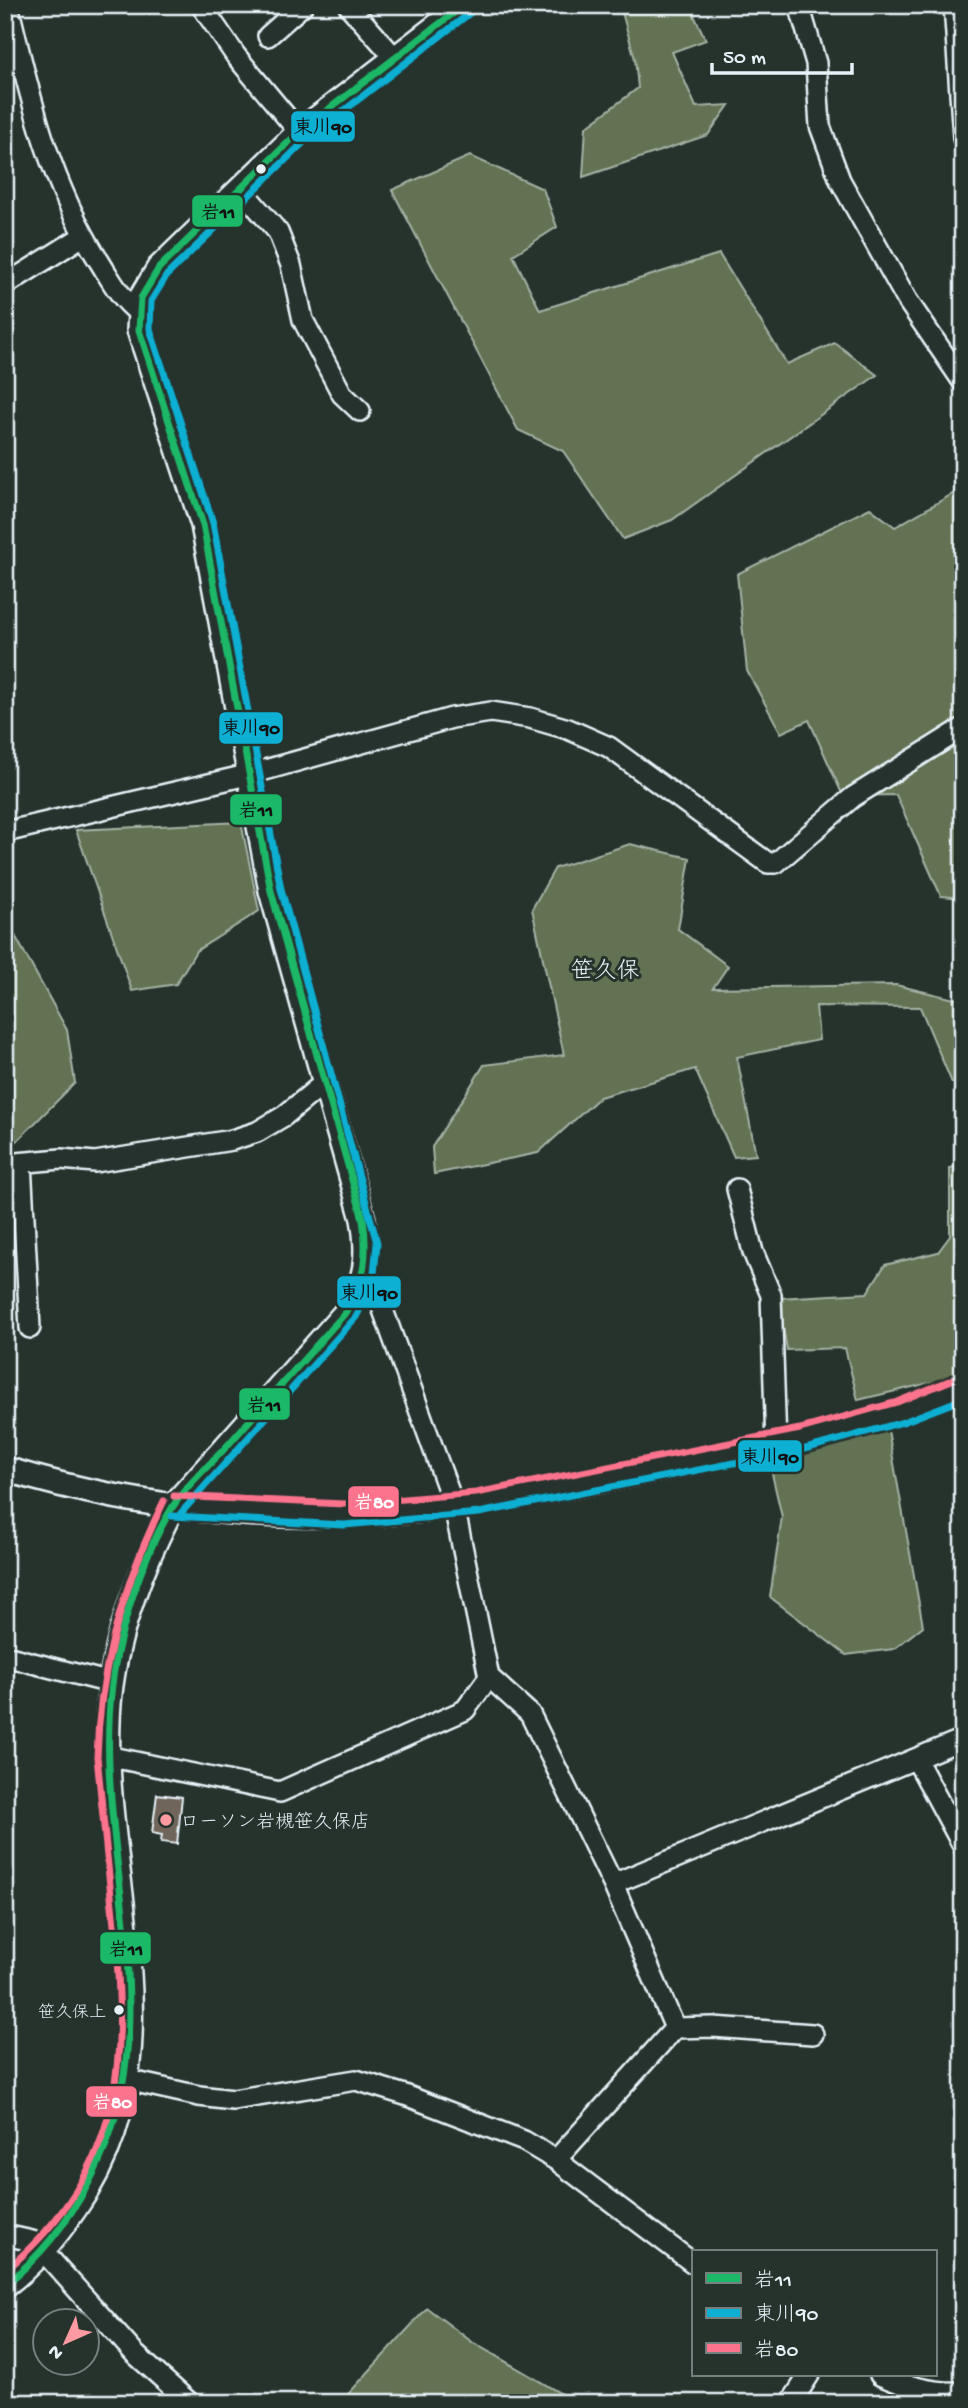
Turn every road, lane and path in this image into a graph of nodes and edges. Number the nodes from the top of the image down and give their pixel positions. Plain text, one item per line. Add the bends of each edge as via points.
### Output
1 (8, 5) edge
2 (201, 5) edge
3 (303, 5) edge
4 (348, 5) edge
5 (464, 5) edge
6 (799, 5) edge
7 (954, 5) edge
8 (268, 36) dead end
9 (396, 58) junction
10 (299, 132) junction
11 (963, 138) edge
12 (240, 188) junction
13 (83, 236) junction
14 (5, 285) edge
15 (138, 312) junction
16 (963, 382) edge
17 (360, 411) dead end
18 (963, 728) edge
19 (247, 775) junction
20 (5, 832) edge
21 (324, 1083) junction
22 (13, 1163) edge
23 (737, 1189) dead end
24 (363, 1281) junction
25 (30, 1328) dead end
26 (963, 1387) edge
27 (776, 1445) junction
28 (5, 1469) edge
29 (173, 1506) junction
30 (454, 1506) junction
31 (5, 1656) edge
32 (489, 1677) junction
33 (111, 1683) junction
34 (963, 1739) edge
35 (107, 1756) junction
36 (916, 1759) junction
37 (963, 1846) edge
38 (613, 1884) junction
39 (675, 2028) junction
40 (813, 2034) dead end
41 (127, 2080) junction
42 (556, 2160) junction
43 (5, 2235) edge
44 (42, 2249) junction
45 (692, 2262) edge
46 (5, 2285) edge
47 (807, 2376) edge
48 (882, 2376) edge
49 (963, 2392) edge
50 (190, 2403) edge
51 (790, 2403) edge

1 - 13 street via 42,144
2 - 10 street
3 - 8 street
4 - 9 street
5 - 9 main road
6 - 16 street via 816,63 820,126 840,180 907,300
7 - 11 street
9 - 10 main road
10 - 12 main road
12 - 15 main road via 159,268
12 - 17 street via 278,232 303,320 342,394
13 - 14 street
13 - 15 street via 124,301
15 - 19 main road via 145,350 190,477 208,546
18 - 19 street via 853,797 776,863 768,863 609,747 530,718 491,712 452,718
19 - 20 street
19 - 21 main road via 271,891
21 - 22 street via 284,1116 232,1140 95,1162
21 - 24 main road via 363,1219 367,1263
22 - 25 street
23 - 27 street via 753,1252 771,1295
24 - 29 main road via 346,1311
24 - 30 street via 379,1299
26 - 27 main road via 918,1408
27 - 30 main road
28 - 29 main road via 79,1490
29 - 30 main road via 292,1515
29 - 33 main road via 129,1610
30 - 32 street
31 - 33 street
32 - 35 street via 465,1710 280,1792
32 - 38 street via 530,1714
33 - 35 main road
34 - 36 street
35 - 41 main road via 132,2017
36 - 37 street
36 - 38 street
38 - 39 street
39 - 40 street
39 - 42 street
41 - 42 street via 233,2099 356,2080 518,2139
41 - 44 main road via 111,2142 98,2171
42 - 45 street
43 - 44 street via 32,2241
44 - 46 main road
44 - 50 street via 135,2354
47 - 51 street
48 - 49 street via 938,2391

